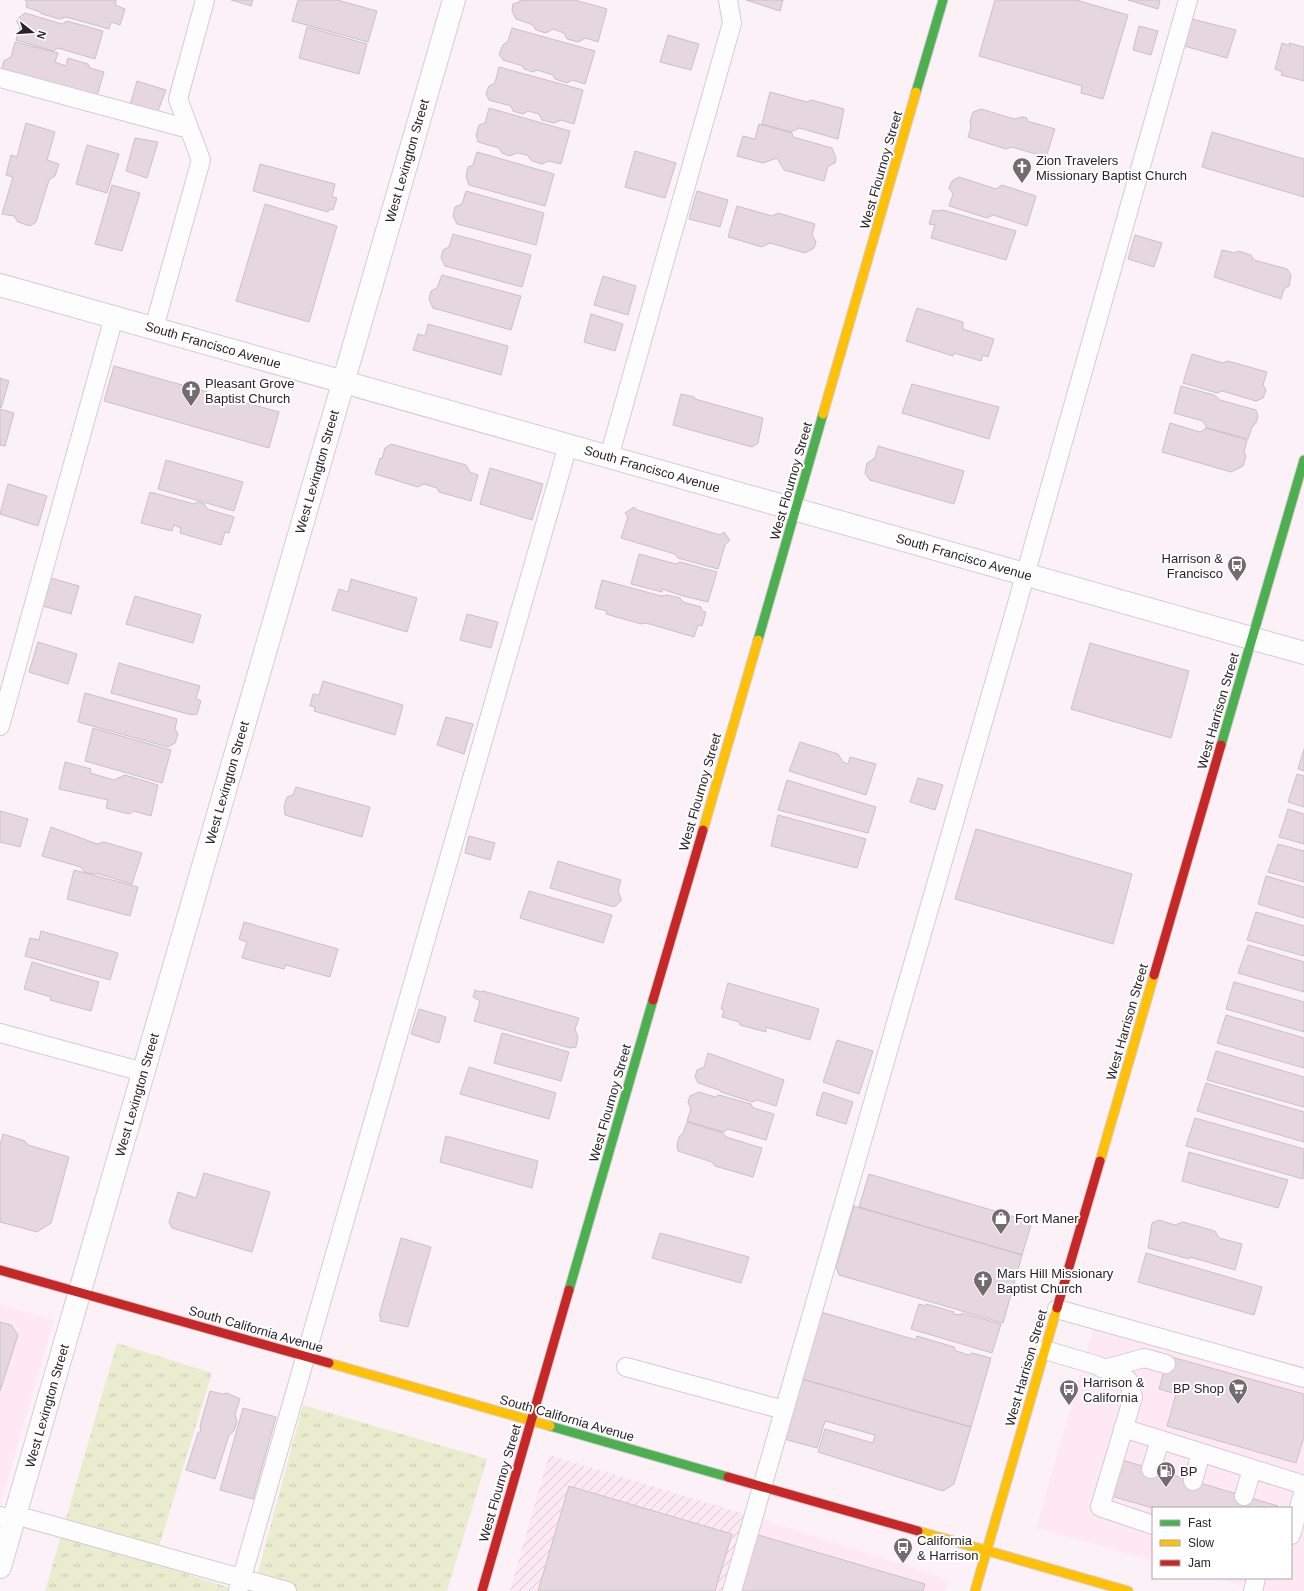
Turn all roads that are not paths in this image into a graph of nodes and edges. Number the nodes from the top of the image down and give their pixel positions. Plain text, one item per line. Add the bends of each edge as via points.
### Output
1 (205, 0) edge
2 (454, 0) edge
3 (728, 0) edge
4 (943, 0) edge
5 (1188, 0) edge
6 (0, 78) edge
7 (189, 129) junction
8 (0, 285) edge
9 (114, 317) junction
10 (154, 328) junction
11 (343, 382) junction
12 (568, 445) junction
13 (609, 457) junction
14 (1304, 460) edge
15 (796, 510) junction
16 (1025, 574) junction
17 (1252, 639) junction
18 (1304, 653) edge
19 (0, 726) edge
20 (0, 1033) edge
21 (143, 1072) junction
22 (0, 1270) edge
23 (79, 1292) junction
24 (1057, 1309) junction
25 (1045, 1350) junction
26 (306, 1357) junction
27 (1166, 1364) dead end
28 (626, 1368) dead end
29 (1105, 1369) junction
30 (1304, 1378) edge
31 (784, 1410) junction
32 (532, 1421) junction
33 (1123, 1428) junction
34 (1160, 1440) junction
35 (1201, 1453) junction
36 (1151, 1469) dead end
37 (1252, 1469) junction
38 (1193, 1481) dead end
39 (1304, 1485) edge
40 (762, 1487) junction
41 (1304, 1490) edge
42 (1244, 1496) dead end
43 (10, 1517) edge
44 (1143, 1517) edge
45 (1292, 1532) edge
46 (986, 1551) junction
47 (0, 1567) edge
48 (1256, 1579) edge
49 (240, 1585) edge
50 (287, 1591) edge
51 (482, 1591) edge
52 (732, 1591) edge
53 (975, 1591) edge
54 (1128, 1591) edge
55 (1253, 1591) edge

1 - 7 lane via 178,99
2 - 11 street, West Lexington Street
3 - 13 lane via 732,23
4 - 15 street, West Flournoy Street
5 - 16 lane
6 - 7 lane
7 - 10 lane via 201,160
8 - 9 street, South Francisco Avenue
9 - 10 street, South Francisco Avenue
9 - 19 lane
10 - 11 street, South Francisco Avenue
11 - 12 street, South Francisco Avenue
11 - 21 street, West Lexington Street
12 - 13 street, South Francisco Avenue
12 - 26 lane
13 - 15 street, South Francisco Avenue
14 - 17 street, West Harrison Street
15 - 16 street, South Francisco Avenue
15 - 32 street, West Flournoy Street
16 - 17 street, South Francisco Avenue
16 - 31 lane
17 - 18 street, South Francisco Avenue
17 - 24 street, West Harrison Street
20 - 21 lane
21 - 23 street, West Lexington Street
22 - 23 street, South California Avenue
23 - 26 street, South California Avenue
23 - 43 street, West Lexington Street
24 - 25 street, West Harrison Street
24 - 30 lane
25 - 29 lane
25 - 46 street, West Harrison Street
26 - 32 street, South California Avenue
26 - 49 lane
27 - 29 lane via 1144,1358
28 - 31 lane
29 - 33 lane via 1128,1380 1133,1397
31 - 40 lane
32 - 40 street, South California Avenue
32 - 51 street, West Flournoy Street
33 - 34 lane
33 - 44 lane via 1100,1507
34 - 35 lane
34 - 36 lane
35 - 37 lane
35 - 38 lane
37 - 39 lane
37 - 42 lane
40 - 46 street, South California Avenue
40 - 52 lane
41 - 45 lane
43 - 47 street, West Lexington Street
43 - 49 lane
46 - 53 street, West Harrison Street
46 - 54 street, South California Avenue
48 - 55 lane
49 - 50 lane

